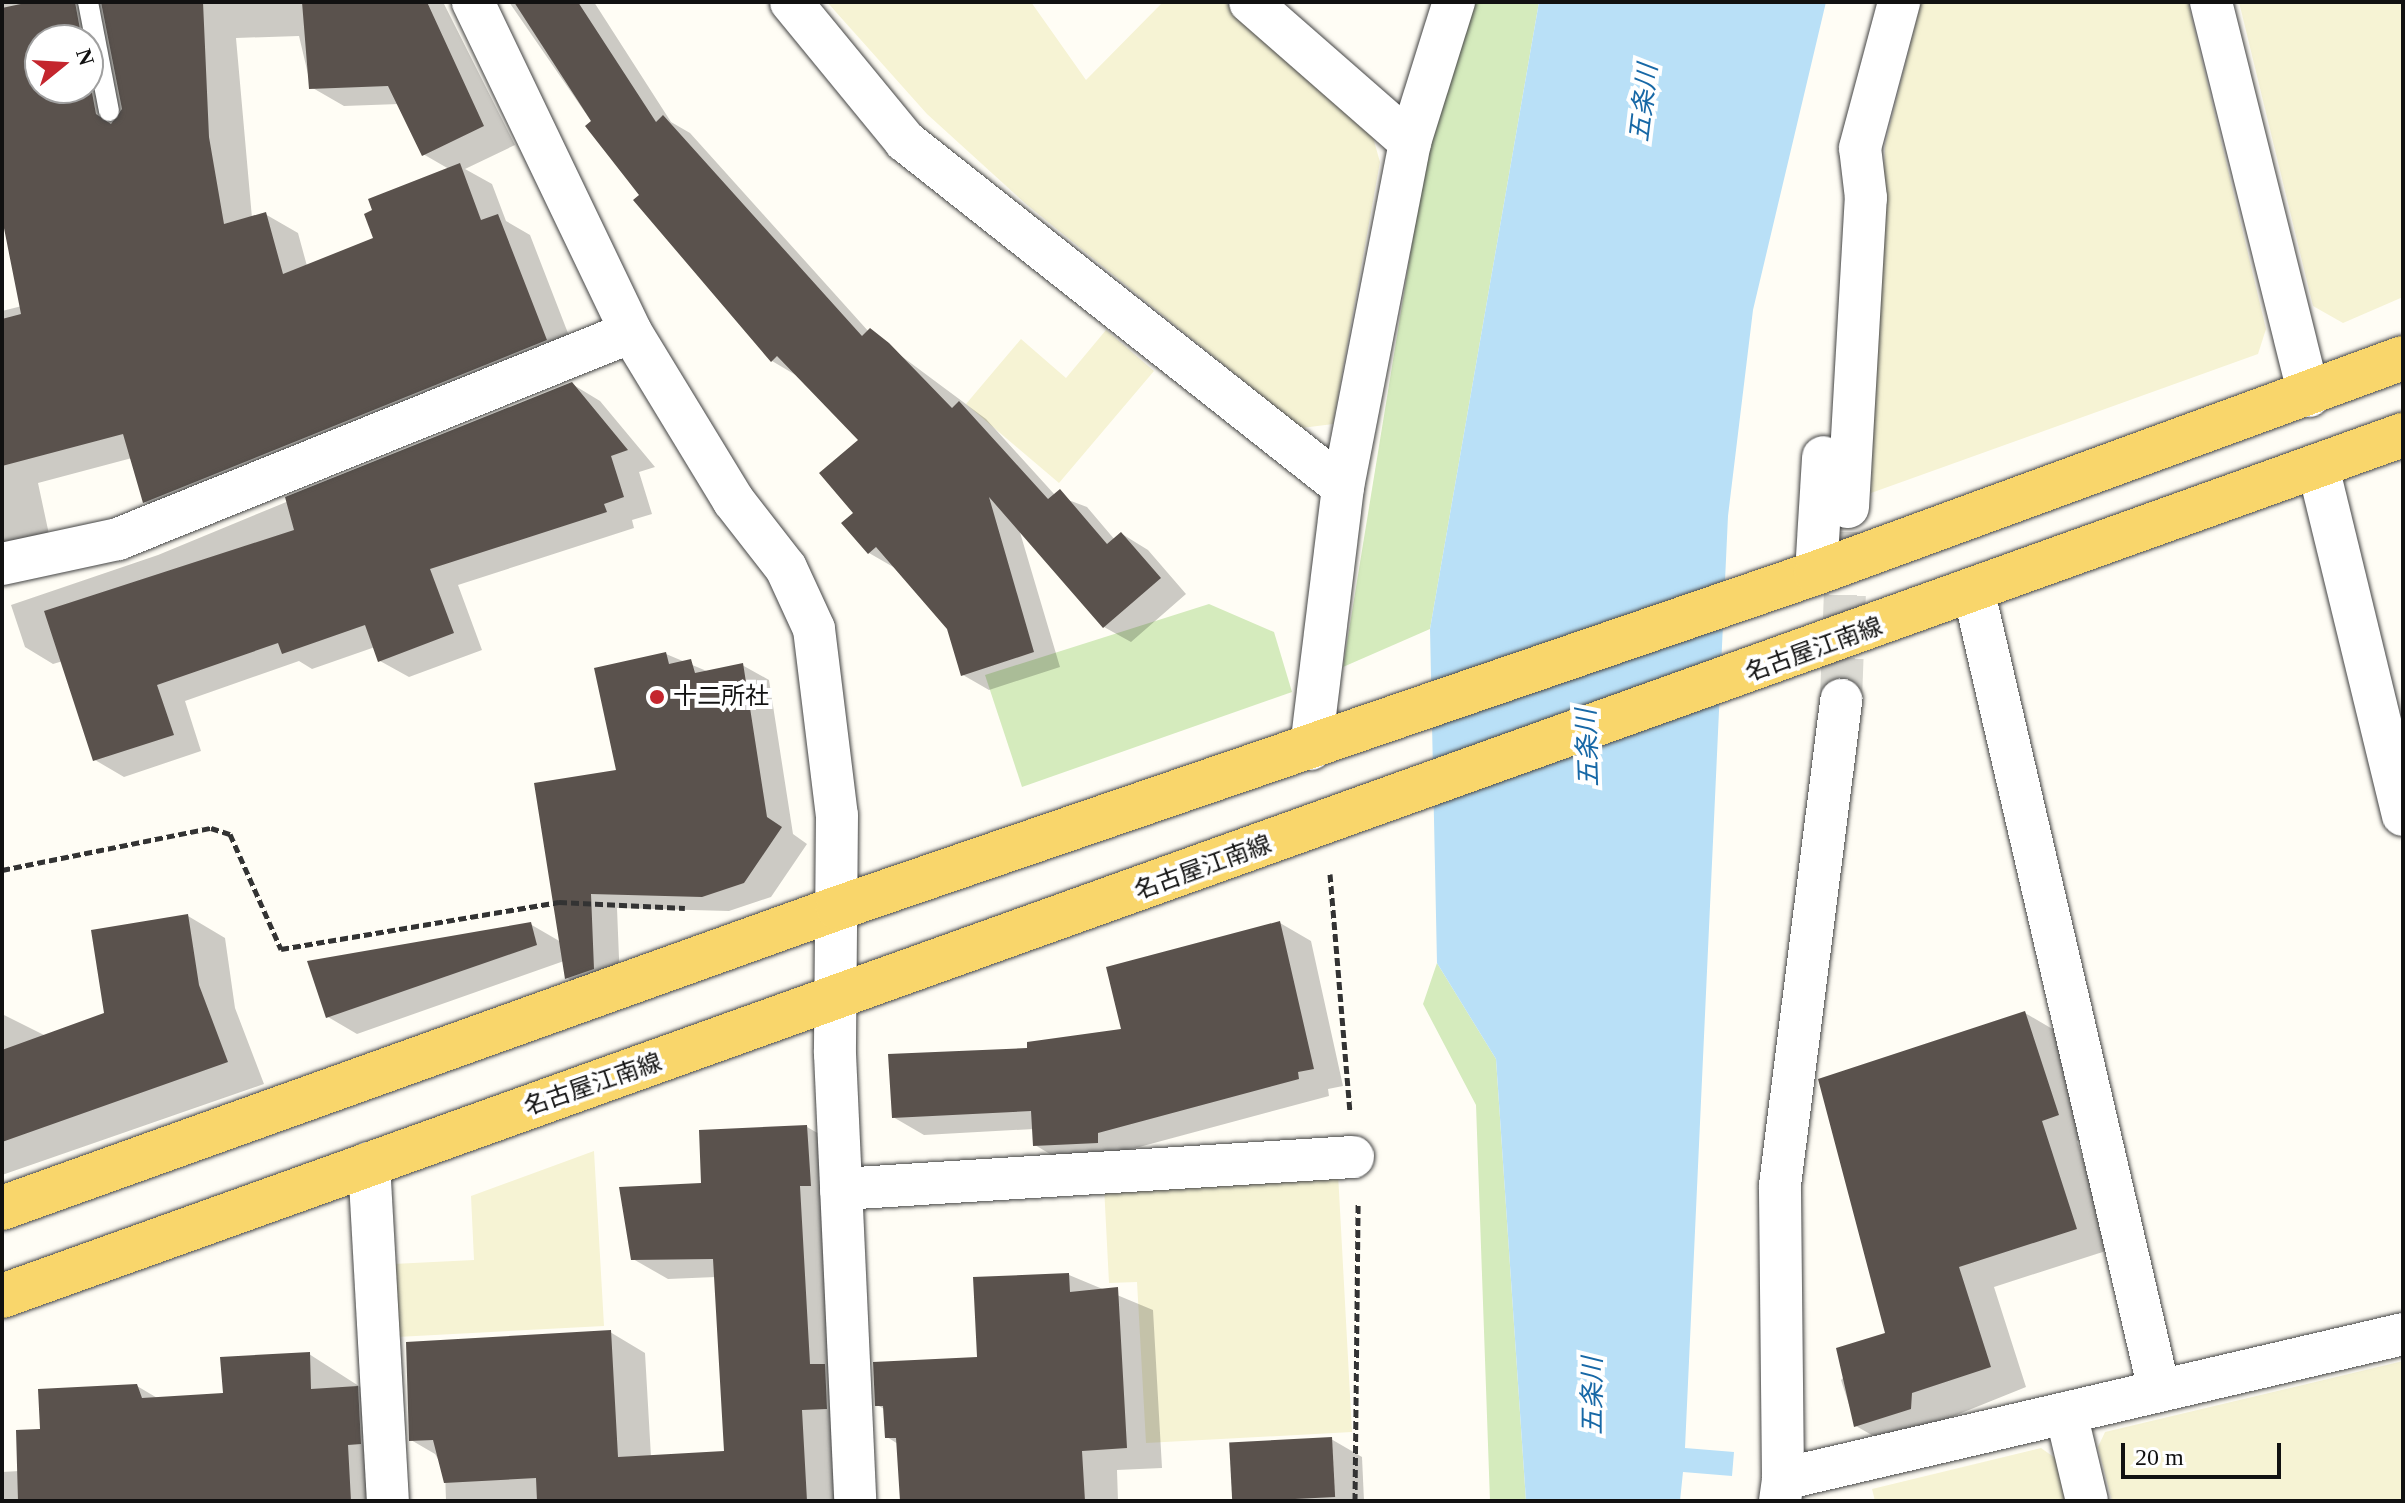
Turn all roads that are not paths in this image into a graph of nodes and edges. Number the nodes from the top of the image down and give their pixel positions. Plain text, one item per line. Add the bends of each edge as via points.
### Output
1 (88, 2) edge
2 (473, 2) edge
3 (791, 2) edge
4 (1250, 2) edge
5 (1454, 2) edge
6 (1899, 2) edge
7 (2211, 2) edge
8 (109, 111) dead end
9 (1410, 142) junction
10 (1860, 153) junction
11 (631, 332) junction
12 (2403, 358) edge
13 (2309, 396) junction
14 (2403, 435) edge
15 (2319, 471) junction
16 (1343, 487) junction
17 (1848, 507) tunnel mouth
18 (2, 564) edge
19 (1801, 579) junction
20 (1974, 593) junction
21 (1841, 700) tunnel mouth
22 (1311, 749) junction
23 (2403, 812) edge
24 (838, 908) junction
25 (840, 999) junction
26 (1353, 1157) dead end
27 (369, 1163) junction
28 (841, 1189) junction
29 (2, 1208) edge
30 (2, 1296) edge
31 (2403, 1334) edge
32 (2159, 1390) junction
33 (2066, 1413) junction
34 (1782, 1490) edge
35 (388, 1501) edge
36 (855, 1501) edge
37 (2087, 1501) edge

1 - 8 lane
2 - 11 street
3 - 16 street via 905,141
4 - 9 street
5 - 9 street
6 - 10 street
7 - 13 street
9 - 16 street
10 - 17 street via 1866,198
10 - 19 street via 1841,202
11 - 18 street via 118,539
11 - 24 street via 733,500 786,568 814,629 828,699
12 - 13 main road
13 - 19 main road
14 - 15 main road, 名古屋江南線
15 - 20 main road, 名古屋江南線
15 - 23 street
16 - 22 street
19 - 22 main road
20 - 25 main road, 名古屋江南線
20 - 32 street
21 - 34 street via 1780,1185
22 - 24 main road
24 - 25 street
24 - 29 main road
25 - 27 main road, 名古屋江南線
25 - 28 street
26 - 28 street
27 - 30 main road, 名古屋江南線
27 - 35 street
28 - 36 street
31 - 32 street
32 - 33 street
33 - 34 street
33 - 37 street

